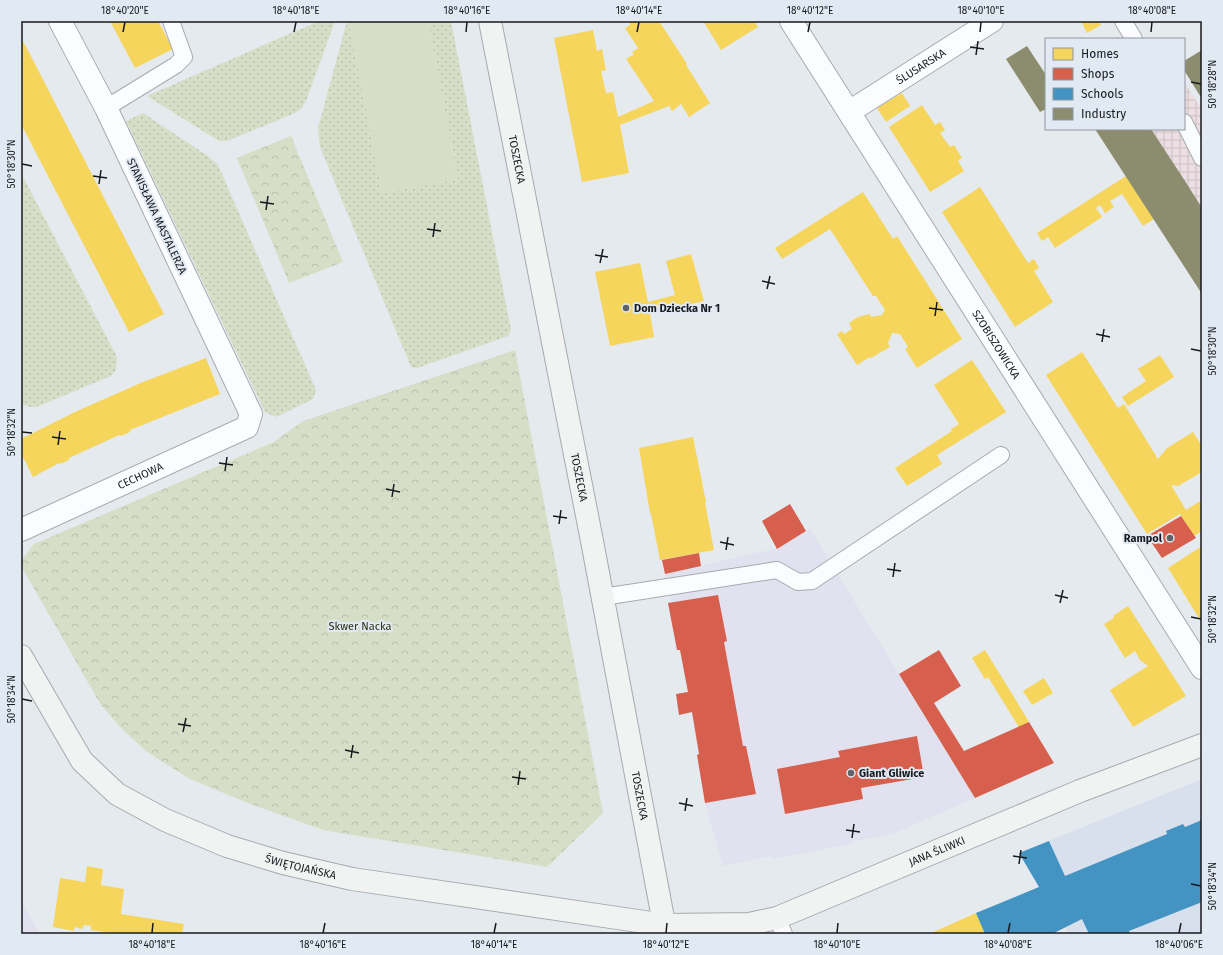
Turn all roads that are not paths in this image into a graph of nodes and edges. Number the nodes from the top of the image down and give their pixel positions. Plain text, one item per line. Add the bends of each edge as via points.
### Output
1 (60, 21) edge
2 (171, 21) edge
3 (490, 21) edge
4 (791, 21) edge
5 (992, 21) edge
6 (1123, 21) edge
7 (1133, 38) edge
8 (106, 108) junction
9 (850, 112) junction
10 (1185, 123) edge
11 (1197, 133) edge
12 (1202, 158) edge
13 (251, 414) joint
14 (1001, 455) dead end
15 (21, 530) edge
16 (603, 597) junction
17 (21, 658) edge
18 (1202, 668) edge
19 (1202, 745) edge
20 (781, 926) edge
21 (665, 930) edge

1 - 8 street, STANISŁAWA MASTALERZA
2 - 8 lane via 184,57 176,65
3 - 16 street, TOSZECKA
4 - 9 street, SZOBISZOWICKA
5 - 9 street, ŚLUSARSKA
6 - 7 lane
8 - 13 street, STANISŁAWA MASTALERZA
9 - 18 street, SZOBISZOWICKA
10 - 11 lane
11 - 12 lane via 1198,152
13 - 15 street, CECHOWA via 247,428
14 - 16 lane via 812,580 798,582 777,570
16 - 21 street, TOSZECKA
17 - 21 street, ŚWIĘTOJAŃSKA via 82,761 117,794 179,826 262,857 352,879
19 - 20 street, JANA ŚLIWKI via 1080,791
20 - 21 street, JANA ŚLIWKI via 749,924

